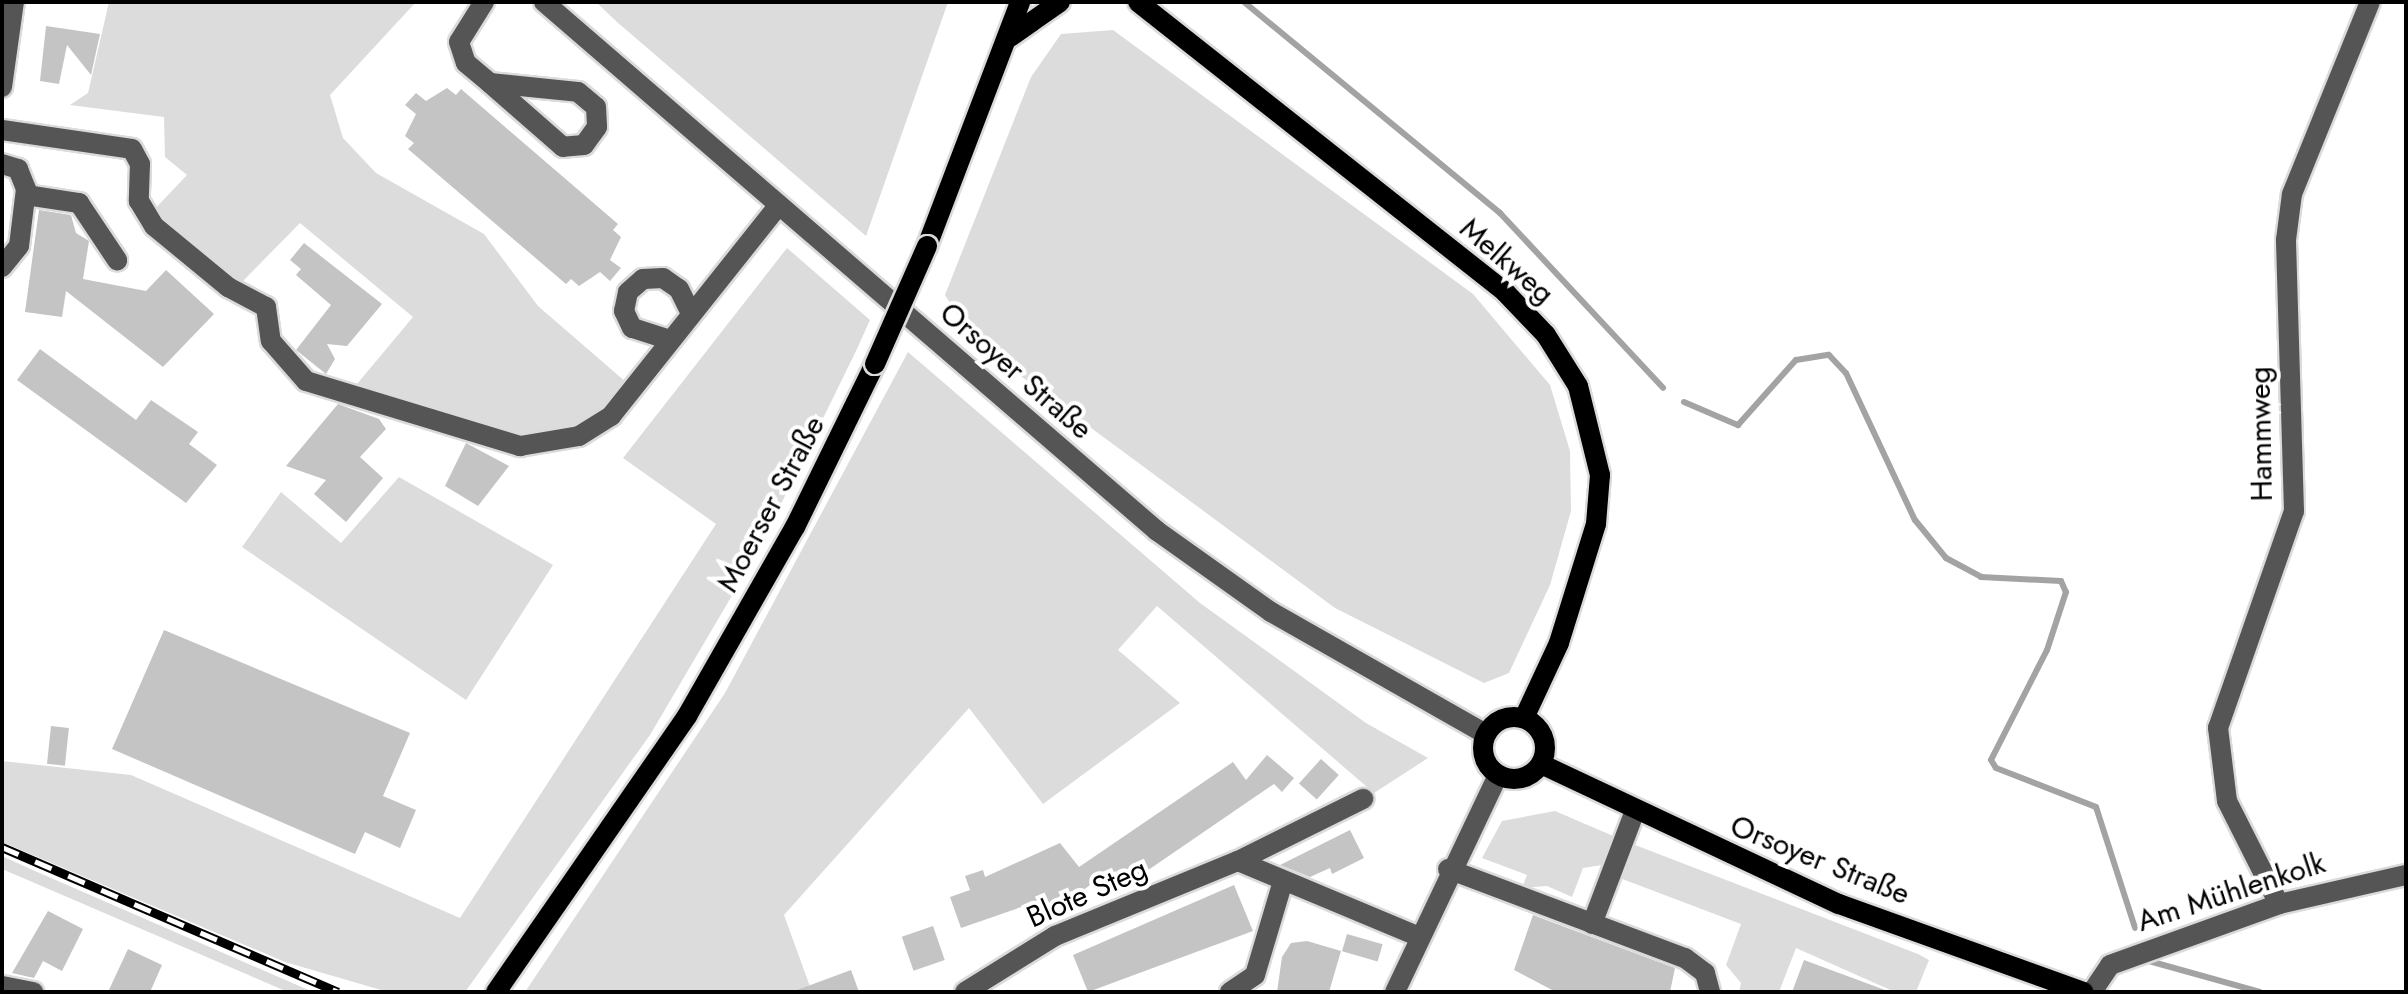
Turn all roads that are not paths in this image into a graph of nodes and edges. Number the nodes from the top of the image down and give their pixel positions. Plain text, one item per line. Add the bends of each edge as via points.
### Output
1 (14, 2) edge
2 (484, 2) edge
3 (544, 2) edge
4 (1020, 2) edge
5 (1060, 2) edge
6 (1118, 2) edge
7 (2370, 2) edge
8 (1141, 6) edge
9 (1010, 37) junction
10 (490, 83) junction
11 (2, 87) edge
12 (2, 130) edge
13 (2, 164) edge
14 (26, 195) junction
15 (778, 206) junction
16 (117, 260) dead end
17 (2, 267) edge
18 (691, 314) junction
19 (670, 340) junction
20 (1524, 718) junction
21 (1486, 734) junction
22 (1541, 764) junction
23 (1498, 775) junction
24 (1363, 799) dead end
25 (1635, 811) junction
26 (1238, 861) junction
27 (1448, 869) junction
28 (2406, 875) edge
29 (1283, 881) junction
30 (2279, 904) junction
31 (1592, 924) junction
32 (1417, 936) junction
33 (2, 986) edge
34 (33, 992) edge
35 (496, 992) edge
36 (965, 992) edge
37 (1230, 992) edge
38 (1395, 992) edge
39 (1710, 992) edge
40 (2084, 992) edge
41 (2092, 992) edge

1 - 11 street
2 - 10 street via 459,42 466,63
3 - 15 street, Orsoyer Straße
4 - 9 main road, Moerser Straße
5 - 9 main road
6 - 8 main road, Melkweg
7 - 30 street, Hammweg via 2292,194 2286,240 2294,511 2218,728 2227,801
8 - 20 main road, Melkweg via 1505,292 1546,335 1578,386 1600,475 1596,524 1565,628
9 - 35 main road, Moerser Straße, bridge via 927,246 795,527 687,716
10 - 10 street via 563,147 584,145 597,127 596,107 578,92
12 - 19 street via 132,149 145,213 228,287 266,307 271,341 296,375 496,442 542,445 597,427
13 - 14 street via 18,169
14 - 16 street via 79,203
14 - 17 street via 16,257
15 - 18 street
15 - 21 street, Orsoyer Straße via 1157,531 1271,612
18 - 19 street
18 - 19 street via 679,289 663,278 643,279 628,292 624,311 632,328
20 - 21 main road via 1502,719
20 - 22 main road via 1544,737
21 - 23 main road via 1486,762
22 - 23 main road via 1524,778
22 - 25 main road, Orsoyer Straße
23 - 27 street
24 - 26 street, Blote Steg
25 - 31 street
25 - 40 main road, Orsoyer Straße via 1839,904
26 - 29 street
26 - 36 street, Blote Steg via 1055,936
27 - 31 street
27 - 32 street
28 - 30 street, Am Mühlenkolk
29 - 32 street
29 - 37 street via 1255,975
30 - 41 street, Am Mühlenkolk via 2110,965
31 - 39 street via 1697,965
32 - 38 street
33 - 34 street

